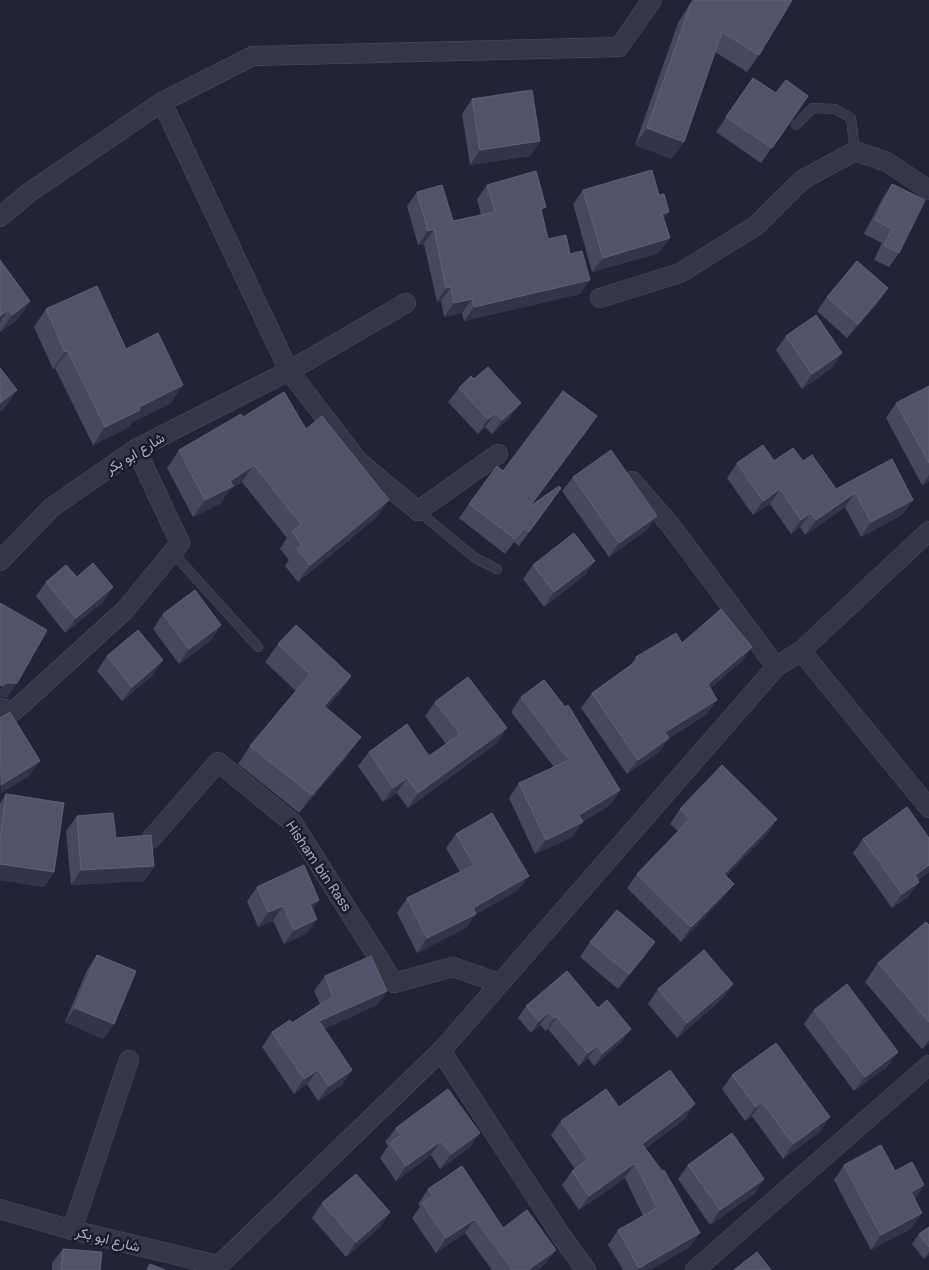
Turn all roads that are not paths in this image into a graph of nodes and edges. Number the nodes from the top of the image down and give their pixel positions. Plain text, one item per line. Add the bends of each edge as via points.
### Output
1 (652, 0) edge
2 (162, 102) junction
3 (796, 125) edge
4 (855, 151) junction
5 (929, 190) edge
6 (0, 217) edge
7 (600, 298) dead end
8 (406, 303) dead end
9 (289, 371) junction
10 (136, 449) junction
11 (498, 454) dead end
12 (632, 481) edge
13 (418, 511) junction
14 (929, 531) edge
15 (172, 553) junction
16 (0, 561) edge
17 (497, 570) dead end
18 (258, 647) dead end
19 (801, 651) junction
20 (776, 667) junction
21 (0, 708) edge
22 (929, 808) edge
23 (151, 839) edge
24 (499, 983) junction
25 (442, 1050) junction
26 (129, 1060) dead end
27 (929, 1065) edge
28 (0, 1209) edge
29 (72, 1230) junction
30 (216, 1268) edge
31 (586, 1270) edge
32 (695, 1270) edge

1 - 2 street via 620,47 253,56
2 - 6 street via 30,192
2 - 9 street
3 - 4 lane via 813,108 835,108 851,118
4 - 5 street via 887,162
4 - 7 street via 802,180 757,225 680,273
8 - 9 street, شارع ابو بكر
9 - 10 street, شارع ابو بكر
9 - 13 street via 360,462
10 - 15 street via 180,543
10 - 16 street, شارع ابو بكر via 51,508
11 - 13 street
12 - 20 street via 672,526
13 - 17 lane via 475,558
14 - 19 street
15 - 18 lane
15 - 21 street via 125,610 14,711
19 - 20 street
19 - 22 street
20 - 24 street
23 - 24 street, Hisham bin Rass via 218,762 293,823 394,983 453,967
24 - 25 street
25 - 30 street
25 - 31 street
26 - 29 street
27 - 32 street
28 - 29 street, شارع ابو بكر
29 - 30 street, شارع ابو بكر

